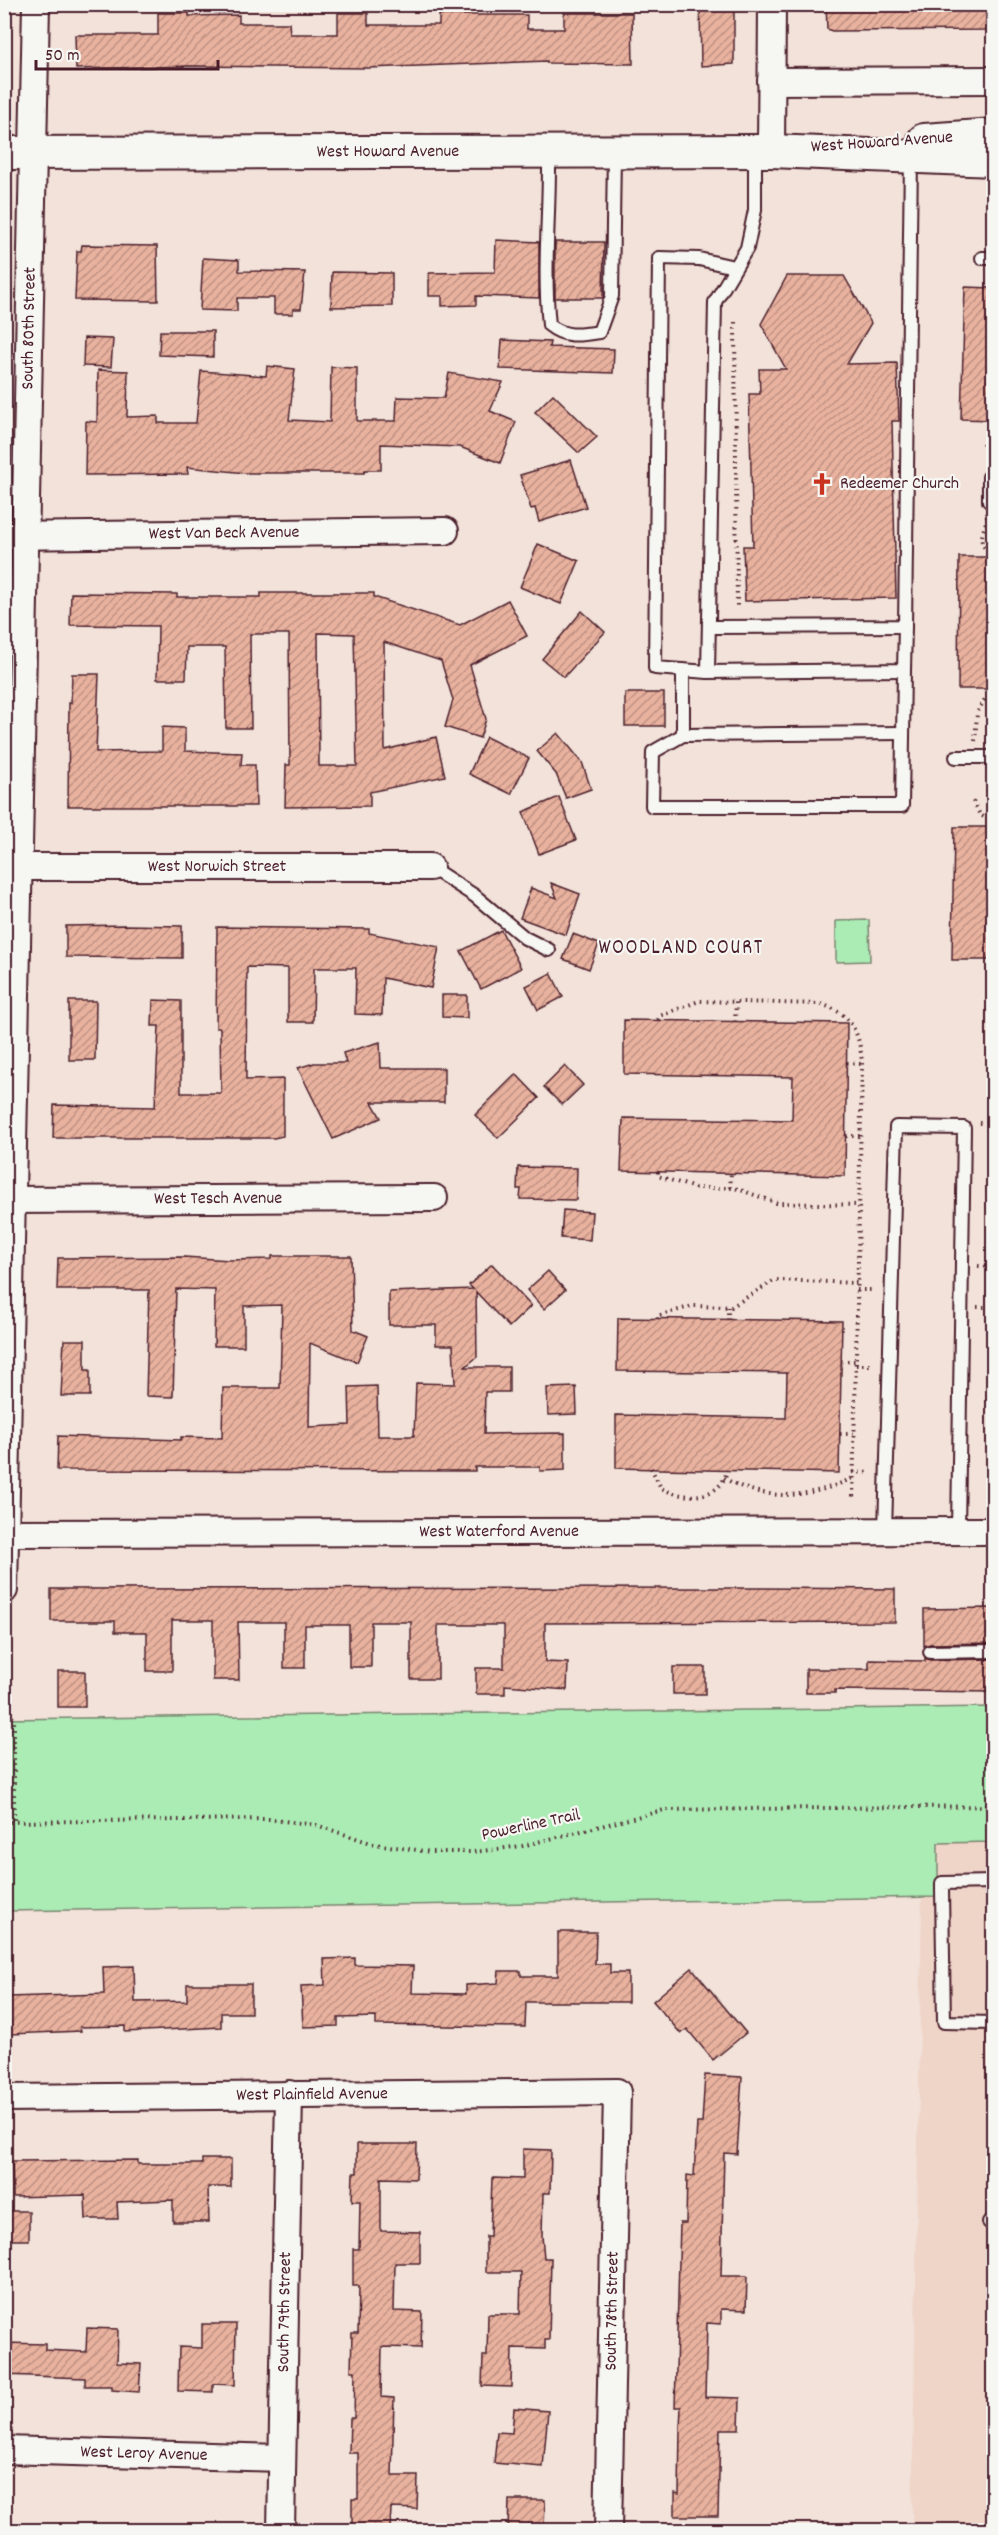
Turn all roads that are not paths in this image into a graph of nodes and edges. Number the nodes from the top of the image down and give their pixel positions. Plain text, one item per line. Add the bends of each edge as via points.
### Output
1 (36, 4) edge
2 (772, 4) edge
3 (993, 80) edge
4 (771, 81) junction
5 (993, 135) edge
6 (763, 151) junction
7 (549, 152) junction
8 (614, 152) junction
9 (19, 153) edge
10 (911, 157) junction
11 (993, 160) edge
12 (734, 267) junction
13 (993, 477) edge
14 (993, 502) edge
15 (445, 531) dead end
16 (14, 536) edge
17 (905, 626) junction
18 (710, 627) junction
19 (683, 670) junction
20 (904, 670) junction
21 (708, 672) junction
22 (903, 733) junction
23 (683, 735) junction
24 (956, 757) dead end
25 (993, 757) edge
26 (11, 867) edge
27 (430, 867) joint
28 (549, 950) dead end
29 (434, 1198) dead end
30 (9, 1200) edge
31 (993, 1530) edge
32 (958, 1531) junction
33 (885, 1532) junction
34 (5, 1533) edge
35 (4, 1590) edge
36 (993, 1651) edge
37 (930, 1652) dead end
38 (993, 1882) edge
39 (993, 2023) edge
40 (617, 2092) joint
41 (289, 2094) junction
42 (4, 2098) edge
43 (4, 2450) edge
44 (282, 2458) junction
45 (281, 2530) edge
46 (608, 2530) edge

1 - 9 street, South 80th Street
2 - 4 street
3 - 4 street
4 - 6 street
5 - 6 street, West Howard Avenue
6 - 8 street, West Howard Avenue
6 - 10 street, West Howard Avenue
6 - 12 lane via 747,248
7 - 8 street, West Howard Avenue
7 - 8 lane via 549,325 561,334 577,336 599,332 612,296
7 - 9 street, West Howard Avenue
9 - 16 street, South 80th Street
10 - 11 street, West Howard Avenue
10 - 17 lane
12 - 18 lane via 716,302
12 - 19 lane via 699,259 659,258 655,668
13 - 14 lane via 989,477 989,501
15 - 16 street, West Van Beck Avenue
16 - 26 street, South 80th Street
17 - 18 lane
17 - 20 lane
18 - 21 lane
19 - 21 lane
19 - 23 lane
20 - 21 lane
20 - 22 lane
22 - 23 lane
22 - 23 lane via 903,806 652,806 653,752
24 - 25 lane
26 - 27 street, West Norwich Street
26 - 30 street, South 80th Street
27 - 28 lane via 475,896 525,938
29 - 30 street, West Tesch Avenue
30 - 34 street, South 80th Street
31 - 32 street, West Waterford Avenue
32 - 33 street, West Waterford Avenue
32 - 33 lane via 964,1128 896,1127
33 - 34 street, West Waterford Avenue
34 - 35 street, South 80th Street
36 - 37 lane
38 - 39 lane via 942,1883 944,2022
40 - 41 street, West Plainfield Avenue
40 - 46 street, South 78th Street
41 - 42 street, West Plainfield Avenue
41 - 44 street, South 79th Street
43 - 44 street, West Leroy Avenue
44 - 45 street, South 79th Street

